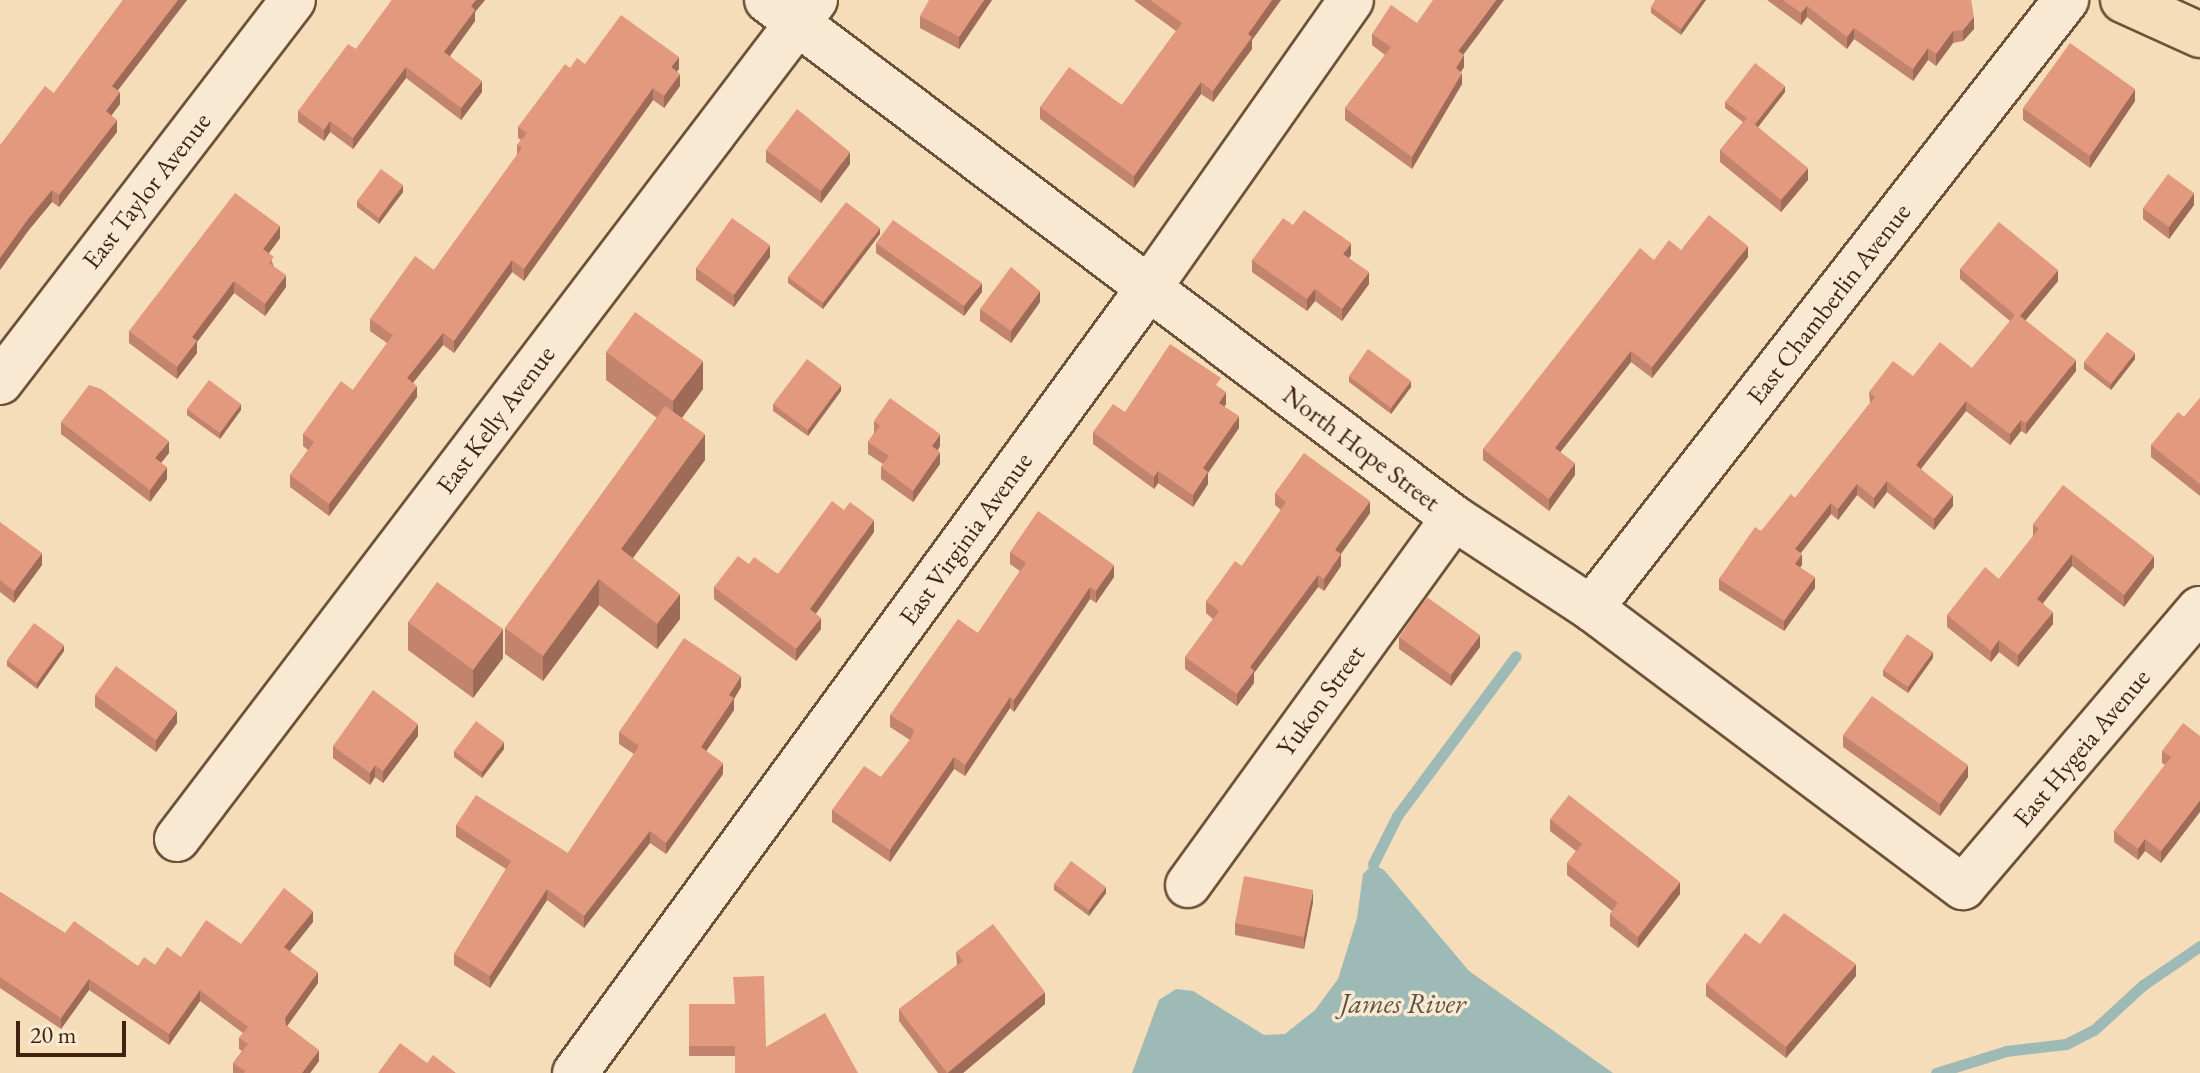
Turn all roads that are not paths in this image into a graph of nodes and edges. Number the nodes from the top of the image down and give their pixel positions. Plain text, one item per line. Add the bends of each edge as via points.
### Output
1 (293, 0) edge
2 (1351, 0) edge
3 (2066, 0) edge
4 (2123, 0) edge
5 (793, 8) edge
6 (2200, 35) edge
7 (1148, 289) junction
8 (0, 382) edge
9 (1454, 518) junction
10 (1591, 608) junction
11 (2200, 609) edge
12 (177, 839) dead end
13 (1188, 885) dead end
14 (1963, 887) joint
15 (575, 1073) edge

1 - 8 street, East Taylor Avenue
2 - 7 street, East Virginia Avenue
3 - 10 street, East Chamberlin Avenue
4 - 6 main road
5 - 7 street, North Hope Street
5 - 12 street, East Kelly Avenue
7 - 9 street, North Hope Street
7 - 15 street, East Virginia Avenue
9 - 10 street, North Hope Street
9 - 13 street, Yukon Street
10 - 14 street, North Hope Street
11 - 14 street, East Hygeia Avenue

